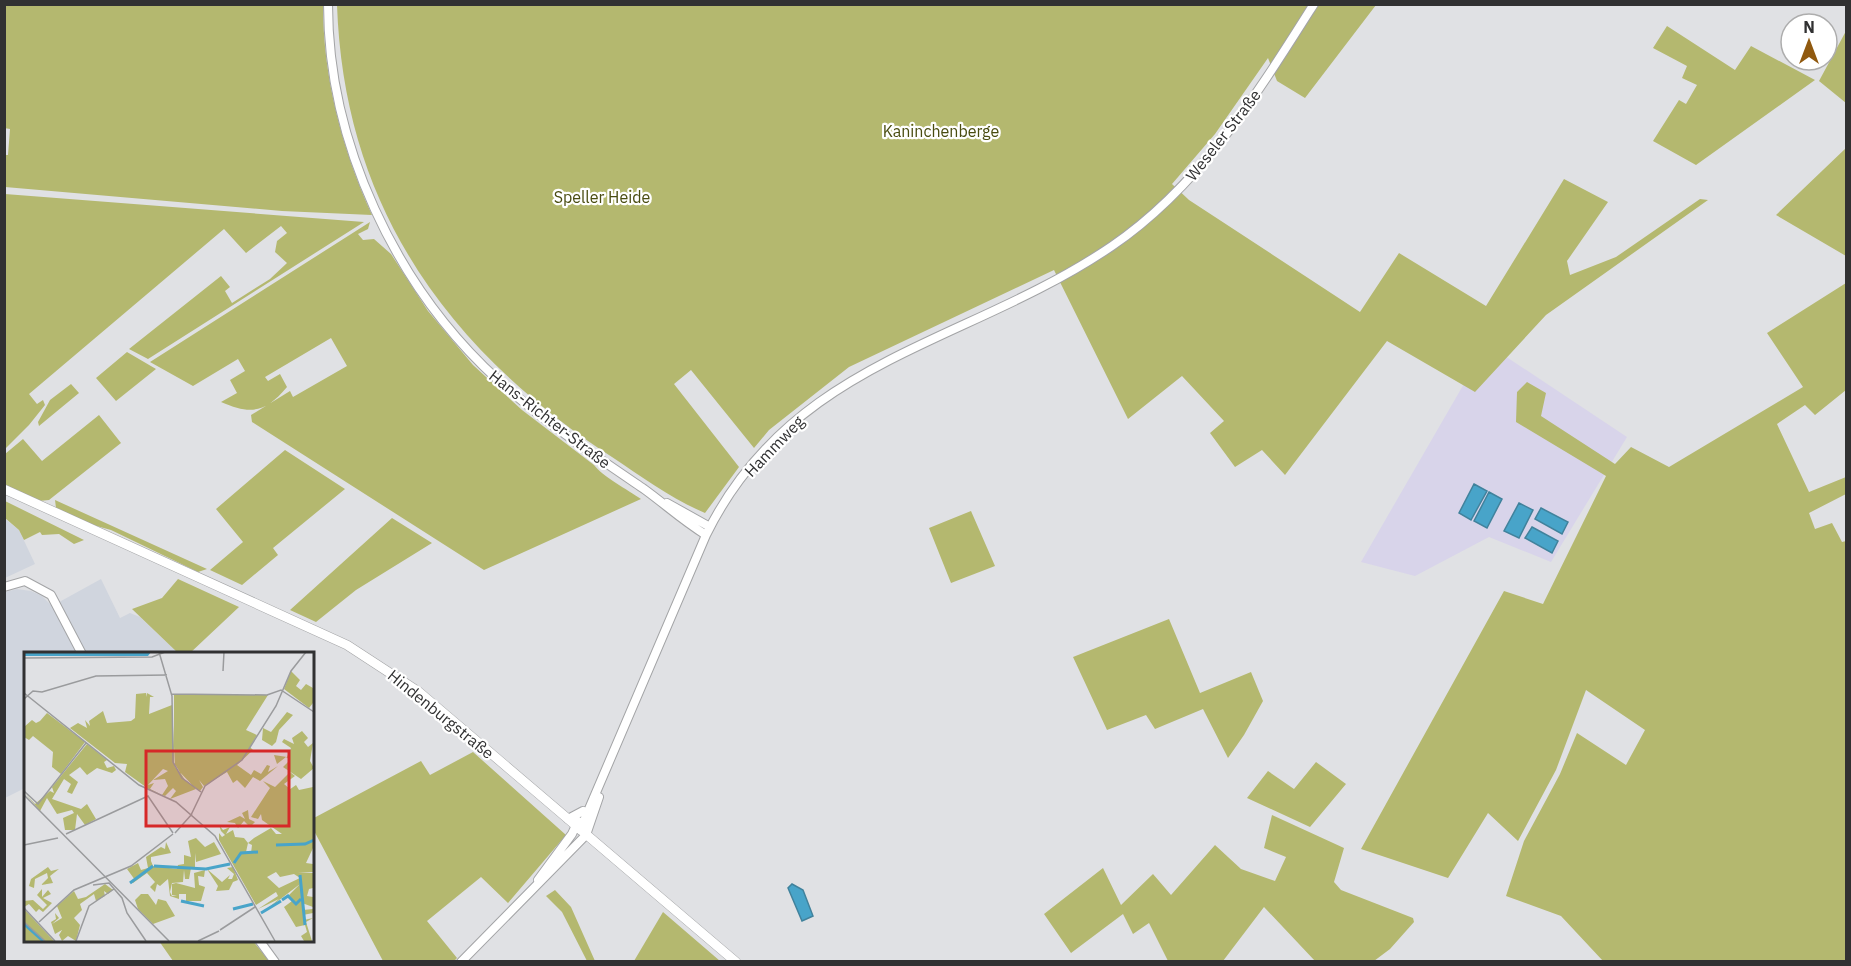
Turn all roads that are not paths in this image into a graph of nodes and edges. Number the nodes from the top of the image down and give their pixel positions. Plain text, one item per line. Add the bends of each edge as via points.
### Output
1 (328, 4) edge
2 (1314, 4) edge
3 (1082, 265) joint
4 (4, 489) edge
5 (708, 531) junction
6 (4, 587) edge
7 (81, 652) edge
8 (610, 763) junction
9 (578, 828) junction
10 (531, 889) junction
11 (261, 942) edge
12 (275, 962) edge
13 (461, 962) edge
14 (736, 962) edge

1 - 5 main road, Hans-Richter-Straße via 338,91 360,171 392,244 430,303 464,346 515,395 653,496
2 - 3 main road, Weseler Straße via 1211,156 1156,212
3 - 5 main road, Hammweg via 901,353 835,390 766,450 728,497
4 - 9 main road, Hindenburgstraße via 364,654 419,692
5 - 8 main road, Hammweg
6 - 7 main road via 25,581 51,595
8 - 9 main road, Hammweg
8 - 9 main road, Hammweg via 583,811
9 - 10 main road, Hammweg
9 - 10 main road, Hammweg via 550,874
9 - 14 main road, Hindenburgstraße
10 - 13 main road, Hammweg
11 - 12 main road

